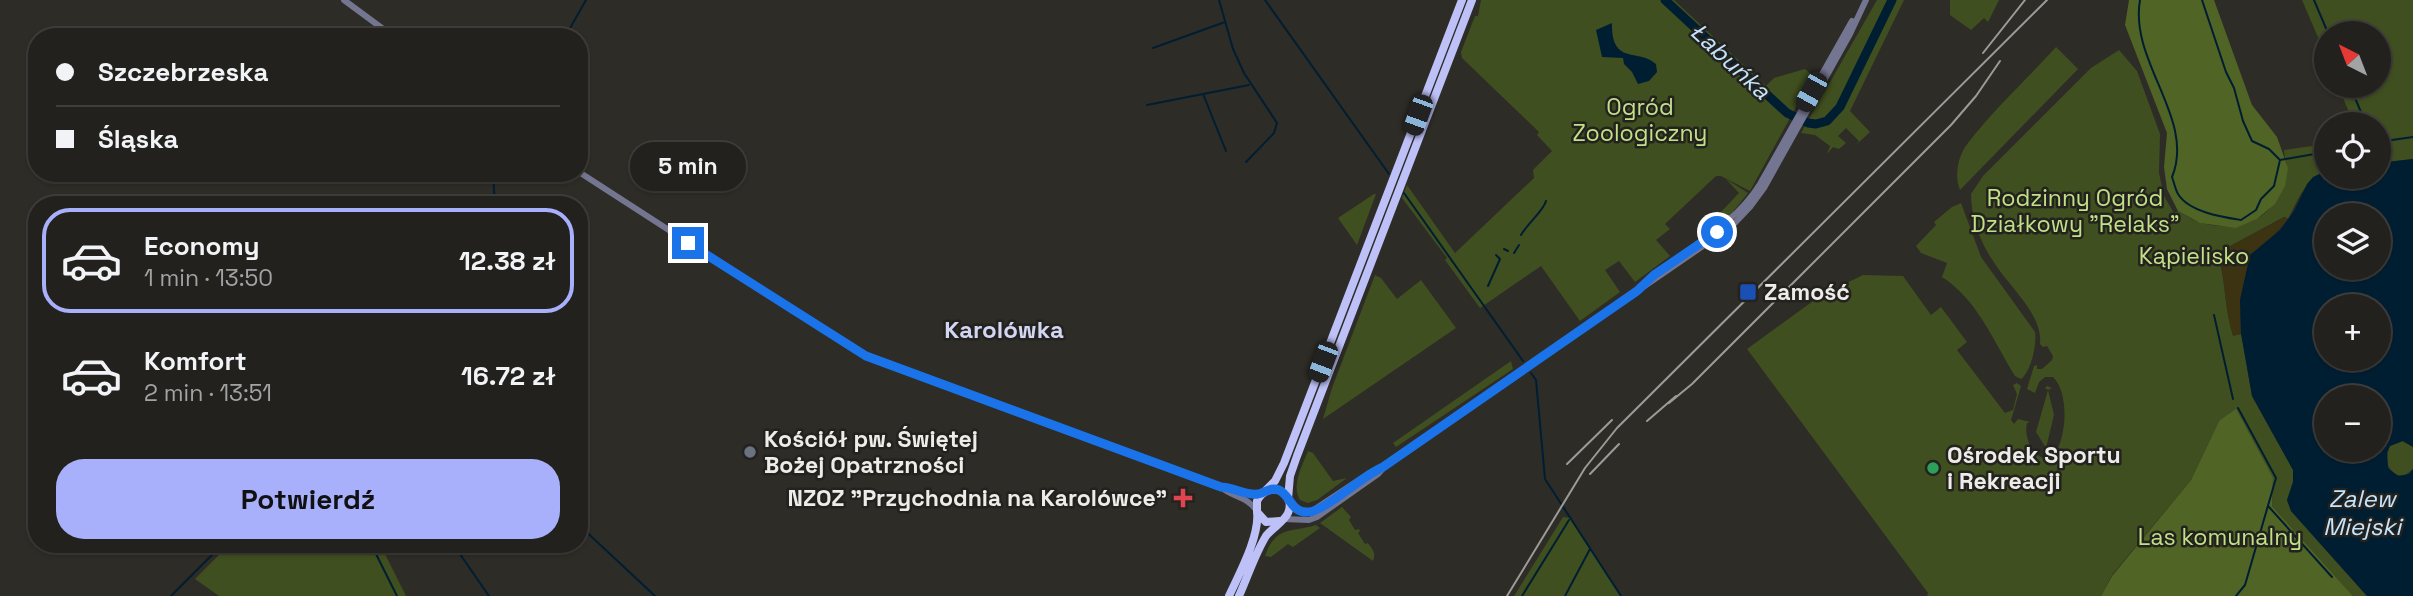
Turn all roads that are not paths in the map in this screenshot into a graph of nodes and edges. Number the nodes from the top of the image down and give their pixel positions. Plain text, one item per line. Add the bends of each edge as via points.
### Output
1 (344, 0) edge
2 (1462, 0) edge
3 (1472, 0) edge
4 (1866, 0) edge
5 (382, 28) edge
6 (588, 178) edge
7 (1383, 467) junction
8 (1221, 487) junction
9 (1265, 491) junction
10 (1289, 500) junction
11 (1257, 512) junction
12 (1282, 520) junction
13 (1229, 596) edge
14 (1239, 596) edge

1 - 5 street
2 - 9 main road via 1282,470
3 - 10 main road via 1297,456
4 - 7 street via 1793,130 1740,211 1637,291
6 - 8 street via 856,351
7 - 10 street via 1312,511 1302,511
7 - 12 street via 1317,517
8 - 9 street via 1254,494
8 - 11 street via 1249,502
9 - 10 main road via 1277,489
9 - 11 main road via 1256,500
10 - 12 main road via 1288,514
11 - 12 main road via 1266,522
11 - 13 main road via 1253,538
12 - 14 main road via 1261,545

